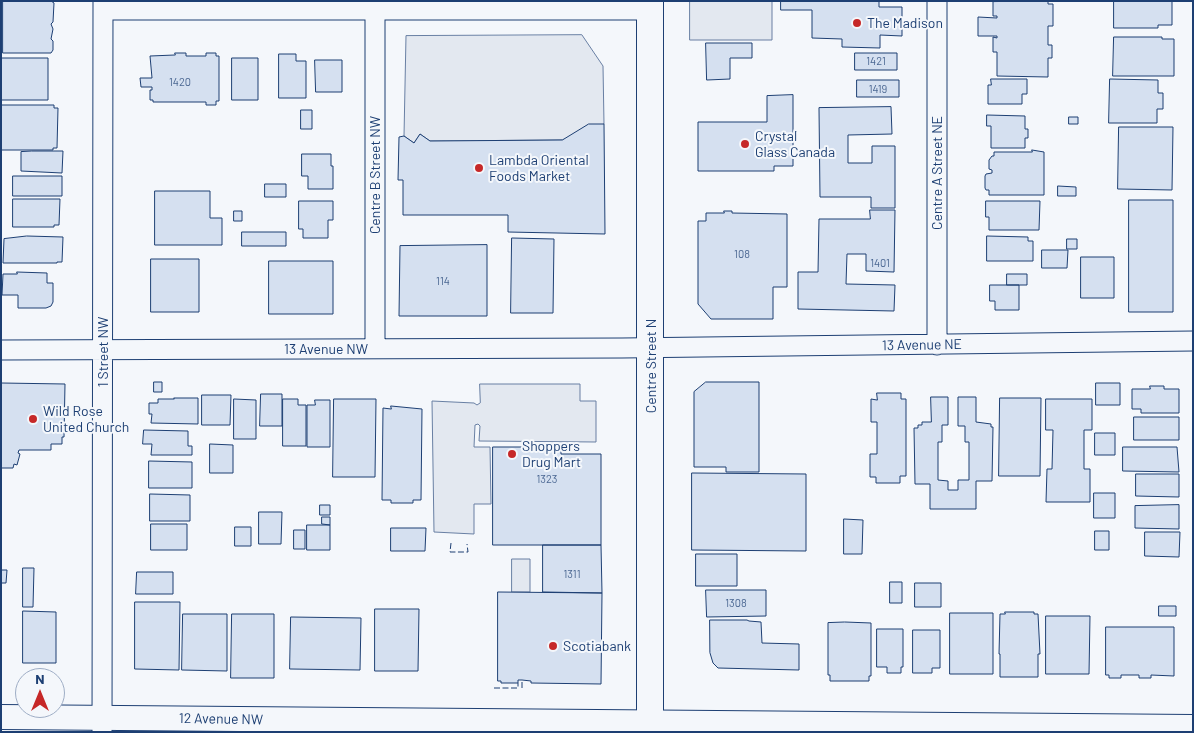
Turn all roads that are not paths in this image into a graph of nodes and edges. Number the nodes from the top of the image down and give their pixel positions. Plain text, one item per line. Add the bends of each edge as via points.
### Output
1 (937, 1) edge
2 (103, 6) edge
3 (376, 6) edge
4 (650, 6) edge
5 (1193, 341) edge
6 (937, 345) junction
7 (651, 348) junction
8 (375, 349) junction
9 (1, 350) edge
10 (103, 350) junction
11 (1, 717) edge
12 (102, 725) edge
13 (650, 727) edge
14 (1193, 728) edge

1 - 6 street, Centre A Street NE
2 - 3 street
2 - 10 street, 1 Street NW
3 - 4 street
3 - 8 street, Centre B Street NW
4 - 7 main road, Centre Street N
5 - 6 street, 13 Avenue NE
6 - 7 street, 13 Avenue NE
7 - 8 street, 13 Avenue NW
7 - 13 main road, Centre Street N
8 - 10 street, 13 Avenue NW
9 - 10 street, 13 Avenue NW
10 - 12 street, 1 Street NW
11 - 12 street, 12 Avenue NW
12 - 13 street, 12 Avenue NW
13 - 14 street, 12 Avenue NW

